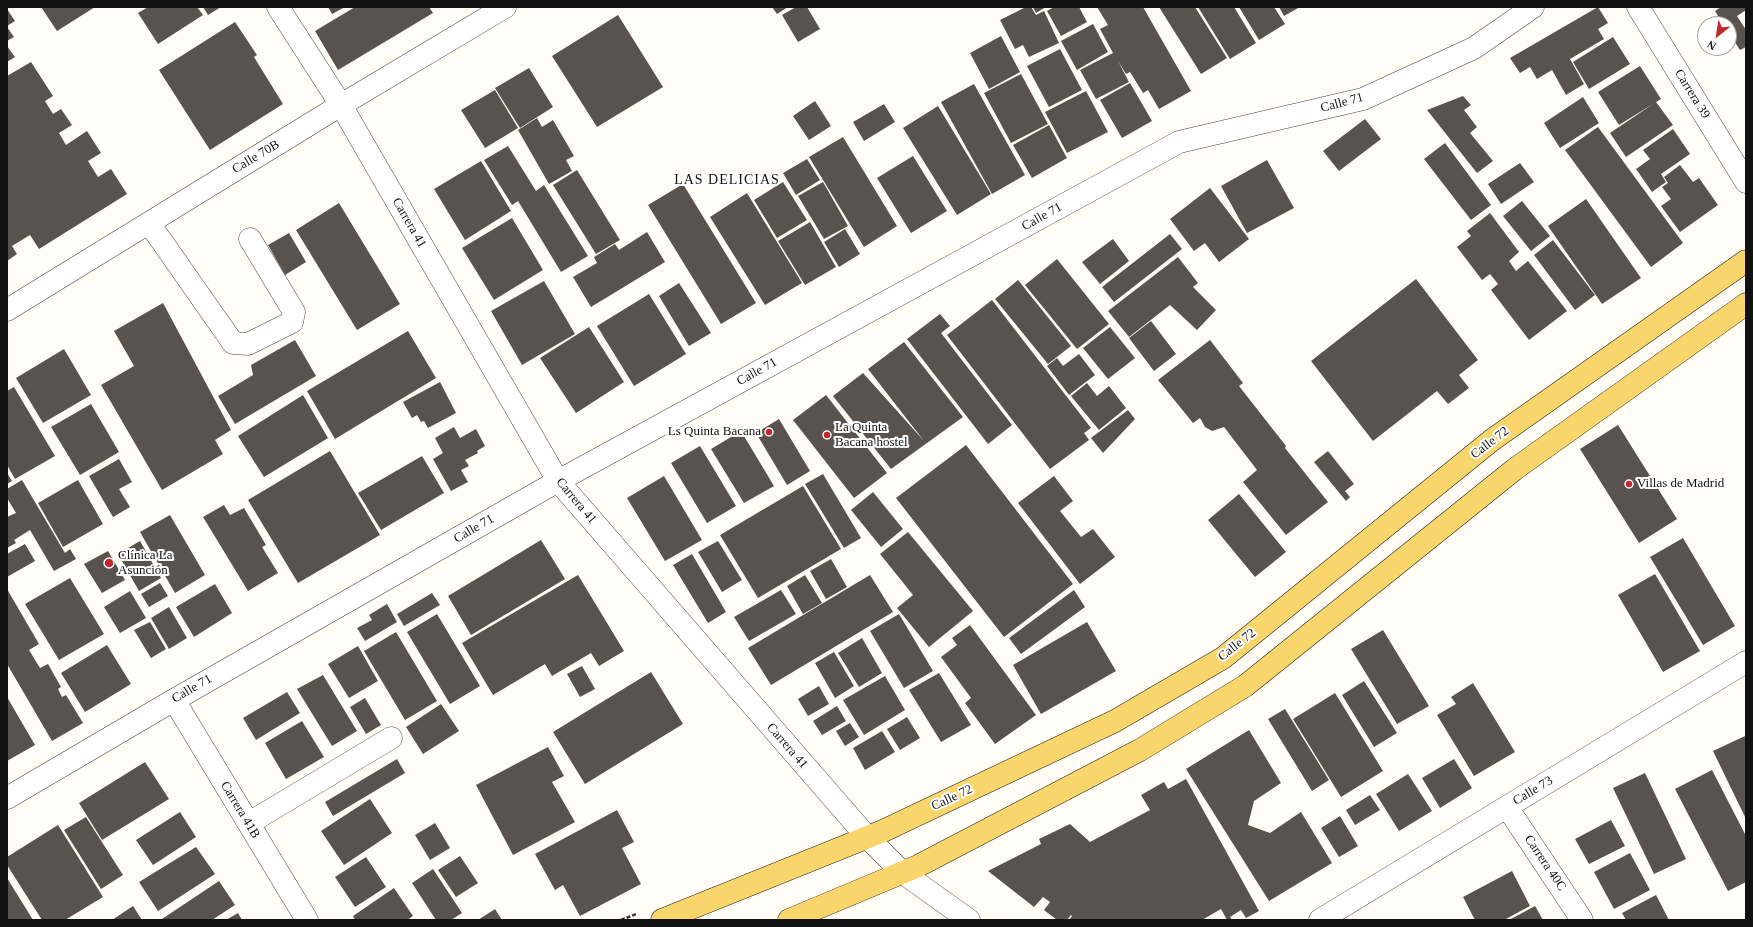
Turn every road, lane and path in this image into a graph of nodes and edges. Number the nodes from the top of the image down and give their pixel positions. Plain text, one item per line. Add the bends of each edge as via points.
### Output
1 (278, 7) edge
2 (505, 7) edge
3 (1532, 7) edge
4 (1638, 7) edge
5 (341, 105) junction
6 (1746, 182) edge
7 (149, 223) junction
8 (250, 239) dead end
9 (1746, 261) edge
10 (1746, 304) edge
11 (7, 310) edge
12 (558, 481) junction
13 (1746, 662) edge
14 (174, 700) junction
15 (391, 738) dead end
16 (7, 798) edge
17 (1507, 806) junction
18 (248, 823) junction
19 (867, 837) junction
20 (903, 874) junction
21 (307, 920) edge
22 (662, 920) edge
23 (790, 920) edge
24 (969, 920) edge
25 (1320, 920) edge
26 (1582, 920) edge

1 - 5 street, Carrera 41
2 - 5 street, Calle 70B
3 - 12 street, Calle 71 via 1474,48 1363,99 1179,142
4 - 6 street, Carrera 39
5 - 7 street, Calle 70B
5 - 12 street, Carrera 41
7 - 8 street via 233,343 248,344 292,322 294,312
7 - 11 street, Calle 70B
9 - 19 main road, Calle 72 via 1492,440 1222,658 1115,722
10 - 20 main road via 1516,469 1245,686 1140,750
12 - 14 street, Calle 71
12 - 19 street, Carrera 41
13 - 17 street, Calle 73
14 - 16 street, Calle 71
14 - 18 street, Carrera 41B
15 - 18 street
17 - 25 street, Calle 73
17 - 26 street, Carrera 40C
18 - 21 street, Carrera 41B
19 - 20 street, Carrera 41
19 - 22 main road, Calle 72
20 - 23 main road
20 - 24 street, Carrera 41

